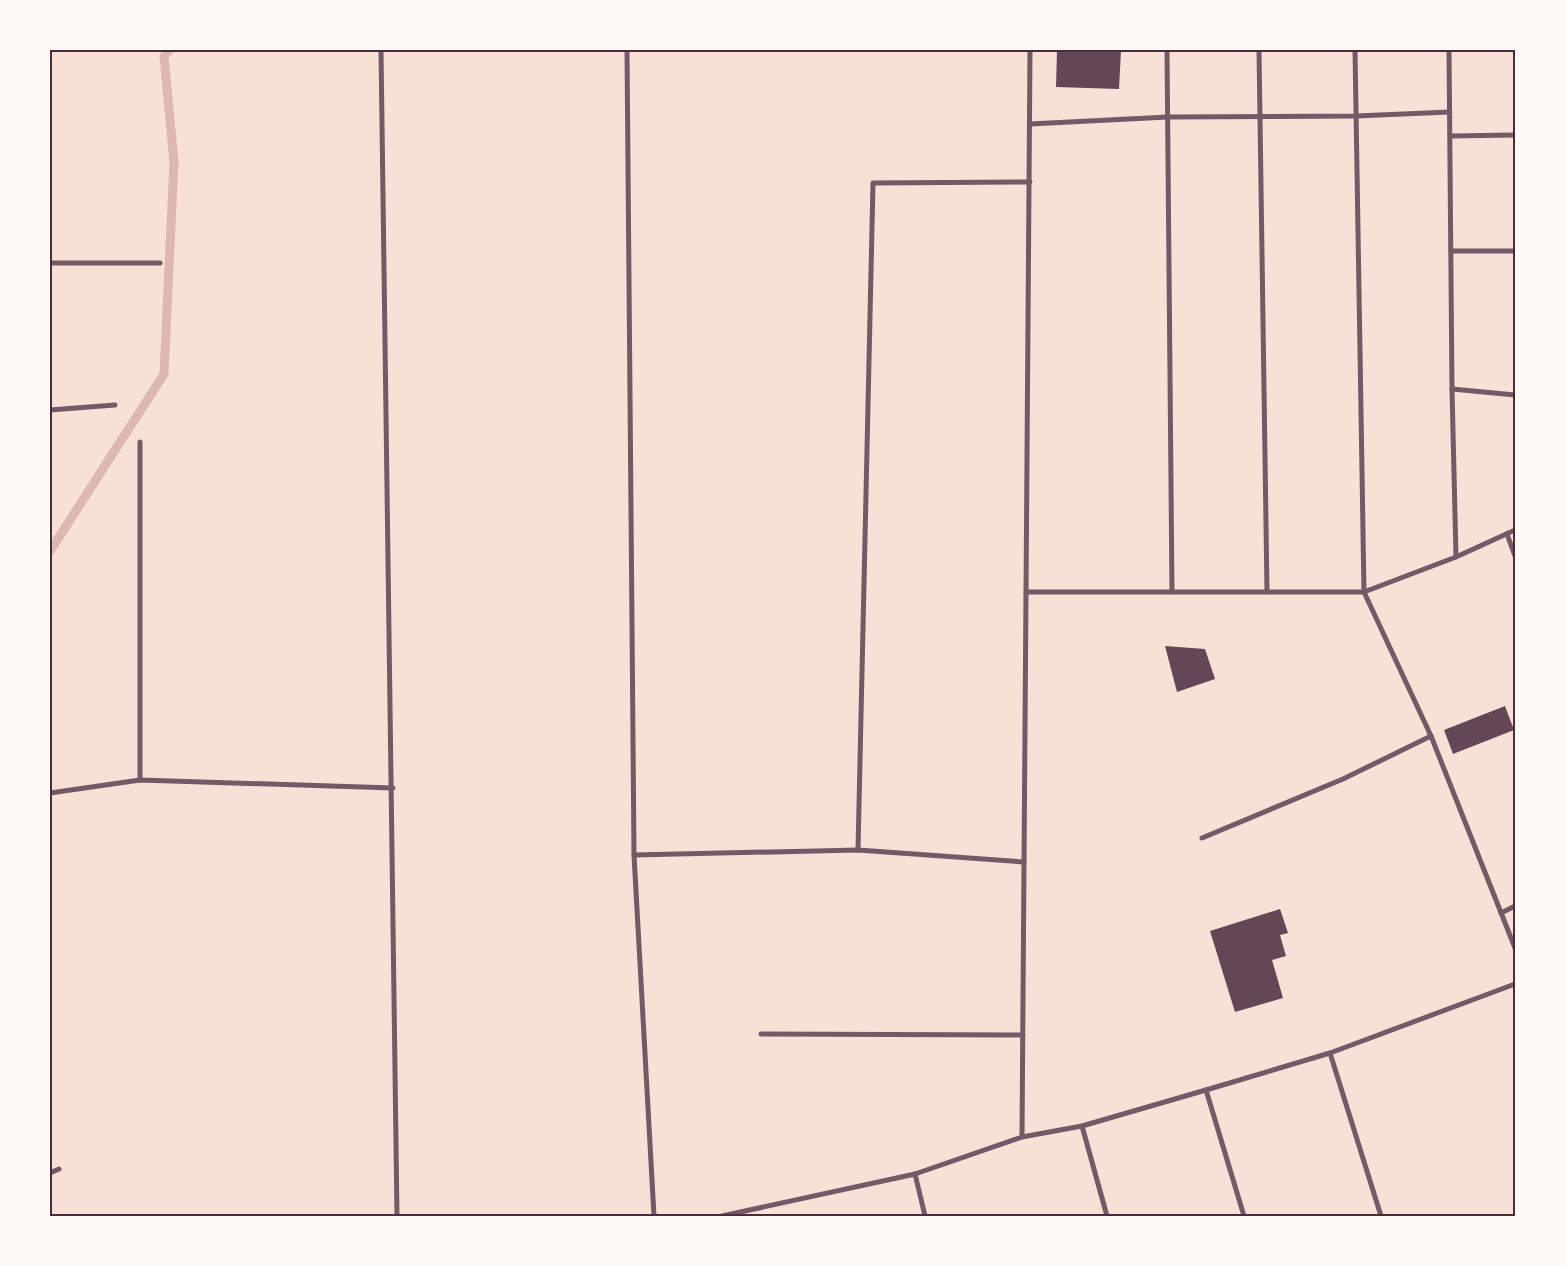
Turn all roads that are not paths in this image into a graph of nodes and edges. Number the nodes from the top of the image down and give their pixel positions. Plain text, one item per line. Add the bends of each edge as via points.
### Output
1 (381, 50) edge
2 (627, 50) edge
3 (1030, 50) edge
4 (1167, 50) edge
5 (1259, 50) edge
6 (1355, 50) edge
7 (1449, 50) edge
8 (1450, 112) junction
9 (1168, 116) junction
10 (1356, 116) junction
11 (1260, 117) junction
12 (1030, 124) junction
13 (1515, 135) edge
14 (1450, 136) junction
15 (1030, 182) junction
16 (1451, 251) junction
17 (1515, 251) edge
18 (50, 263) edge
19 (160, 263) dead end
20 (1452, 389) junction
21 (1515, 395) edge
22 (115, 405) dead end
23 (50, 410) edge
24 (140, 442) dead end
25 (1515, 530) edge
26 (1507, 534) junction
27 (1515, 556) edge
28 (1456, 557) junction
29 (1026, 592) junction
30 (1172, 592) junction
31 (1267, 592) junction
32 (1364, 592) junction
33 (1431, 736) junction
34 (140, 780) junction
35 (393, 788) junction
36 (50, 793) edge
37 (1202, 838) dead end
38 (858, 850) junction
39 (634, 854) junction
40 (1024, 862) junction
41 (1515, 906) edge
42 (1501, 912) junction
43 (1515, 948) edge
44 (1515, 984) edge
45 (761, 1034) dead end
46 (1023, 1035) junction
47 (1330, 1053) junction
48 (1206, 1090) junction
49 (1082, 1126) junction
50 (1022, 1137) junction
51 (59, 1169) dead end
52 (50, 1173) edge
53 (915, 1174) junction
54 (397, 1216) edge
55 (654, 1216) edge
56 (722, 1216) edge
57 (925, 1216) edge
58 (1107, 1216) edge
59 (1244, 1216) edge
60 (1381, 1216) edge

1 - 35 street
2 - 39 street
3 - 12 street
4 - 9 street
5 - 11 street
6 - 10 street
7 - 8 street
8 - 10 street
8 - 14 street
9 - 11 street
9 - 12 street
9 - 30 street
10 - 11 street
10 - 32 street
11 - 31 street
12 - 15 street
13 - 14 street
14 - 16 street
15 - 29 street
15 - 38 street via 873,183
16 - 17 street
16 - 20 street
18 - 19 street
20 - 21 street
20 - 28 street
22 - 23 street
24 - 34 street
25 - 26 street
26 - 27 street
26 - 28 street
28 - 32 street
29 - 30 street
29 - 40 street
30 - 31 street
31 - 32 street
32 - 33 street
33 - 37 street via 1343,780
33 - 42 street
34 - 35 street
34 - 36 street
35 - 54 street
38 - 39 street
38 - 40 street
39 - 55 street
40 - 46 street
41 - 42 street
42 - 43 street
44 - 47 street
45 - 46 street
46 - 50 street
47 - 48 street
47 - 60 street
48 - 49 street
48 - 59 street
49 - 50 street
49 - 58 street
50 - 53 street
51 - 52 street
53 - 56 street
53 - 57 street

